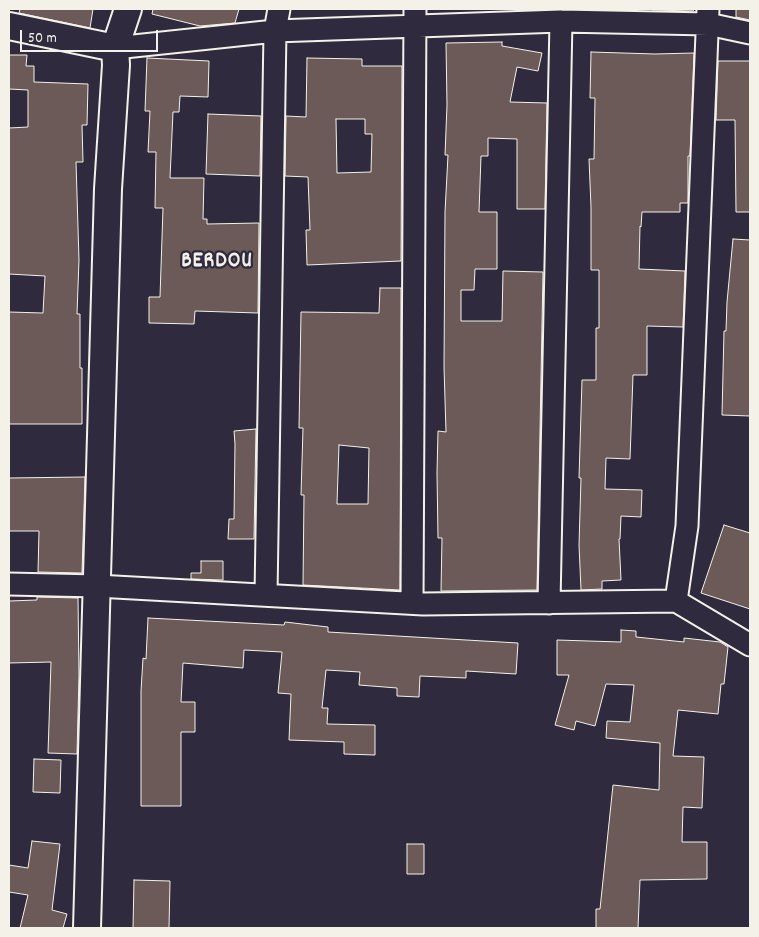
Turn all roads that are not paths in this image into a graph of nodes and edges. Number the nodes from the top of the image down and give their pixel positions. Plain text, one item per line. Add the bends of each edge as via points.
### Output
1 (128, 9) edge
2 (279, 9) edge
3 (708, 16) edge
4 (415, 18) edge
5 (561, 21) junction
6 (9, 26) edge
7 (275, 31) junction
8 (750, 33) edge
9 (115, 48) junction
10 (9, 584) edge
11 (97, 586) junction
12 (266, 595) junction
13 (676, 602) junction
14 (412, 603) junction
15 (549, 603) junction
16 (750, 645) edge
17 (87, 928) edge

1 - 9 main road
2 - 7 street
3 - 5 street
3 - 8 street
3 - 13 street via 687,526
4 - 5 street
4 - 7 street
4 - 14 street
5 - 15 street
6 - 9 main road
7 - 9 street
7 - 12 street
9 - 11 main road
10 - 11 street
11 - 12 street
11 - 17 main road
12 - 14 street
13 - 15 street
13 - 16 street
14 - 15 street

